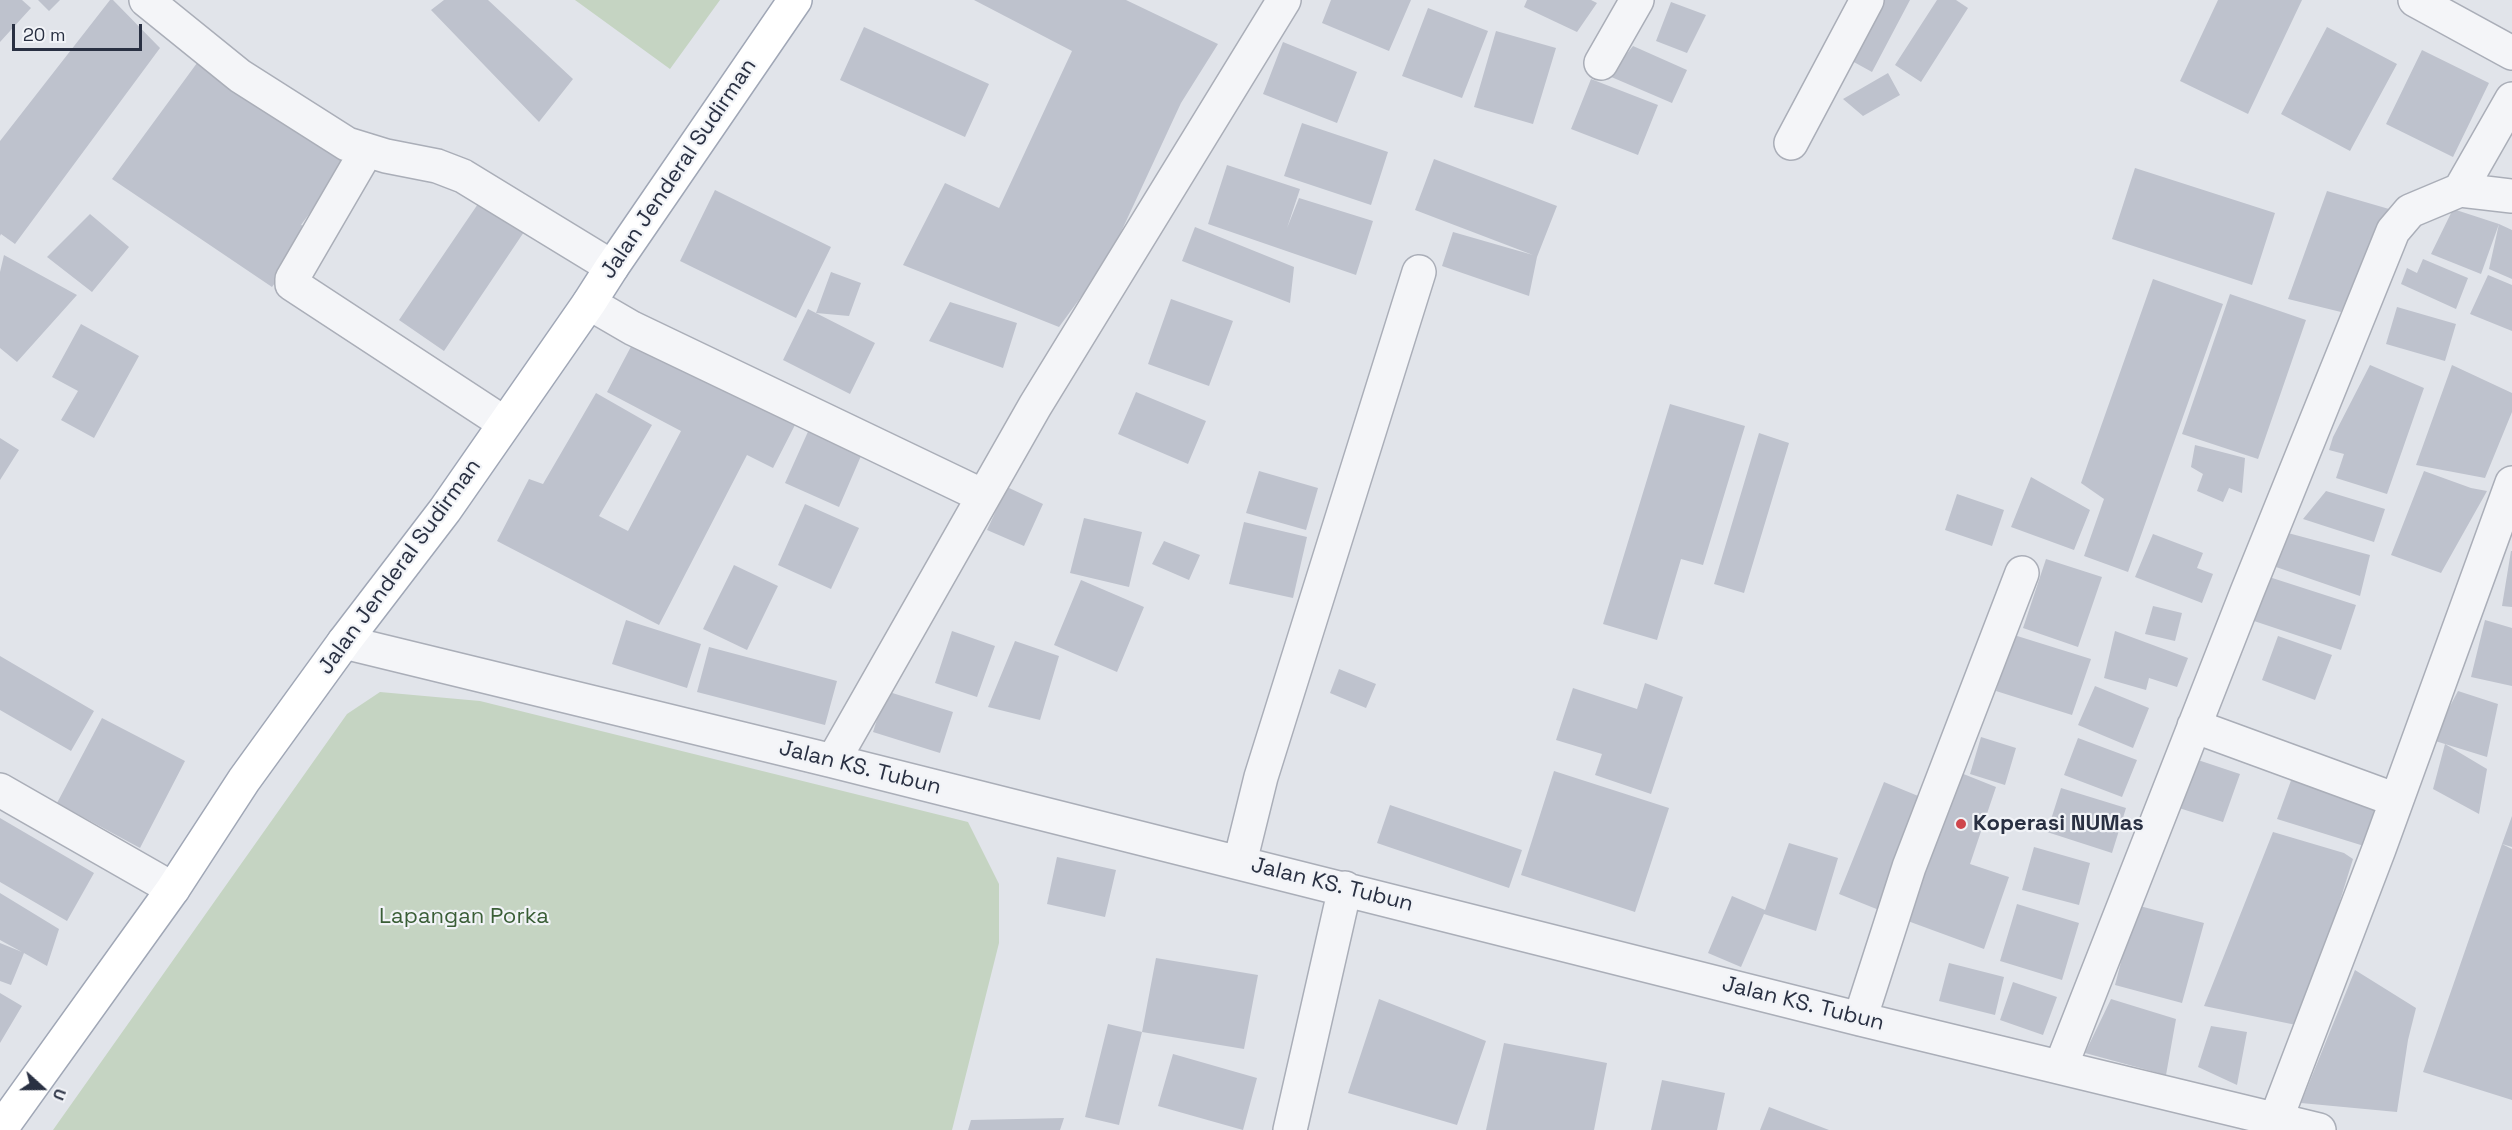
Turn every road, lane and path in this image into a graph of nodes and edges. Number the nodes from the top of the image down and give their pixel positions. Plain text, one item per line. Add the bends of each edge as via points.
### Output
1 (146, 0) edge
2 (795, 0) edge
3 (1284, 0) edge
4 (1637, 0) edge
5 (1867, 0) edge
6 (2415, 0) edge
7 (2512, 53) edge
8 (1601, 63) dead end
9 (2512, 99) edge
10 (1791, 143) dead end
11 (367, 150) junction
12 (2460, 190) junction
13 (2512, 196) edge
14 (612, 267) junction
15 (1419, 272) dead end
16 (589, 303) junction
17 (504, 423) junction
18 (2512, 483) edge
19 (982, 496) junction
20 (2022, 573) dead end
21 (344, 642) junction
22 (2194, 726) junction
23 (833, 761) junction
24 (0, 789) edge
25 (2396, 800) junction
26 (1240, 862) junction
27 (1345, 888) junction
28 (173, 889) junction
29 (1860, 1018) junction
30 (2061, 1066) junction
31 (2276, 1119) junction
32 (0, 1130) edge
33 (1290, 1130) edge
34 (2319, 1130) edge

1 - 11 street via 240,76 347,144
2 - 14 main road, Jalan Jenderal Sudirman
3 - 19 street
4 - 8 street
5 - 10 street
6 - 7 street
9 - 12 street
11 - 14 street via 463,176
11 - 17 street via 291,283
12 - 13 street
12 - 22 street via 2410,211 2393,231
14 - 16 main road, Jalan Jenderal Sudirman
15 - 26 street via 1261,777
16 - 17 main road, Jalan Jenderal Sudirman
16 - 19 street
17 - 21 main road, Jalan Jenderal Sudirman via 445,510
18 - 25 street
19 - 23 street
20 - 29 street via 1910,867
21 - 23 street, Jalan KS. Tubun
21 - 28 main road, Jalan Jenderal Sudirman via 244,780
22 - 25 street
22 - 30 street
23 - 26 street, Jalan KS. Tubun
24 - 28 street
25 - 31 street
26 - 27 street, Jalan KS. Tubun
27 - 29 street, Jalan KS. Tubun
27 - 33 street
28 - 32 main road, Jalan Jenderal Sudirman
29 - 30 street, Jalan KS. Tubun
30 - 31 street, Jalan KS. Tubun
31 - 34 street, Jalan KS. Tubun

